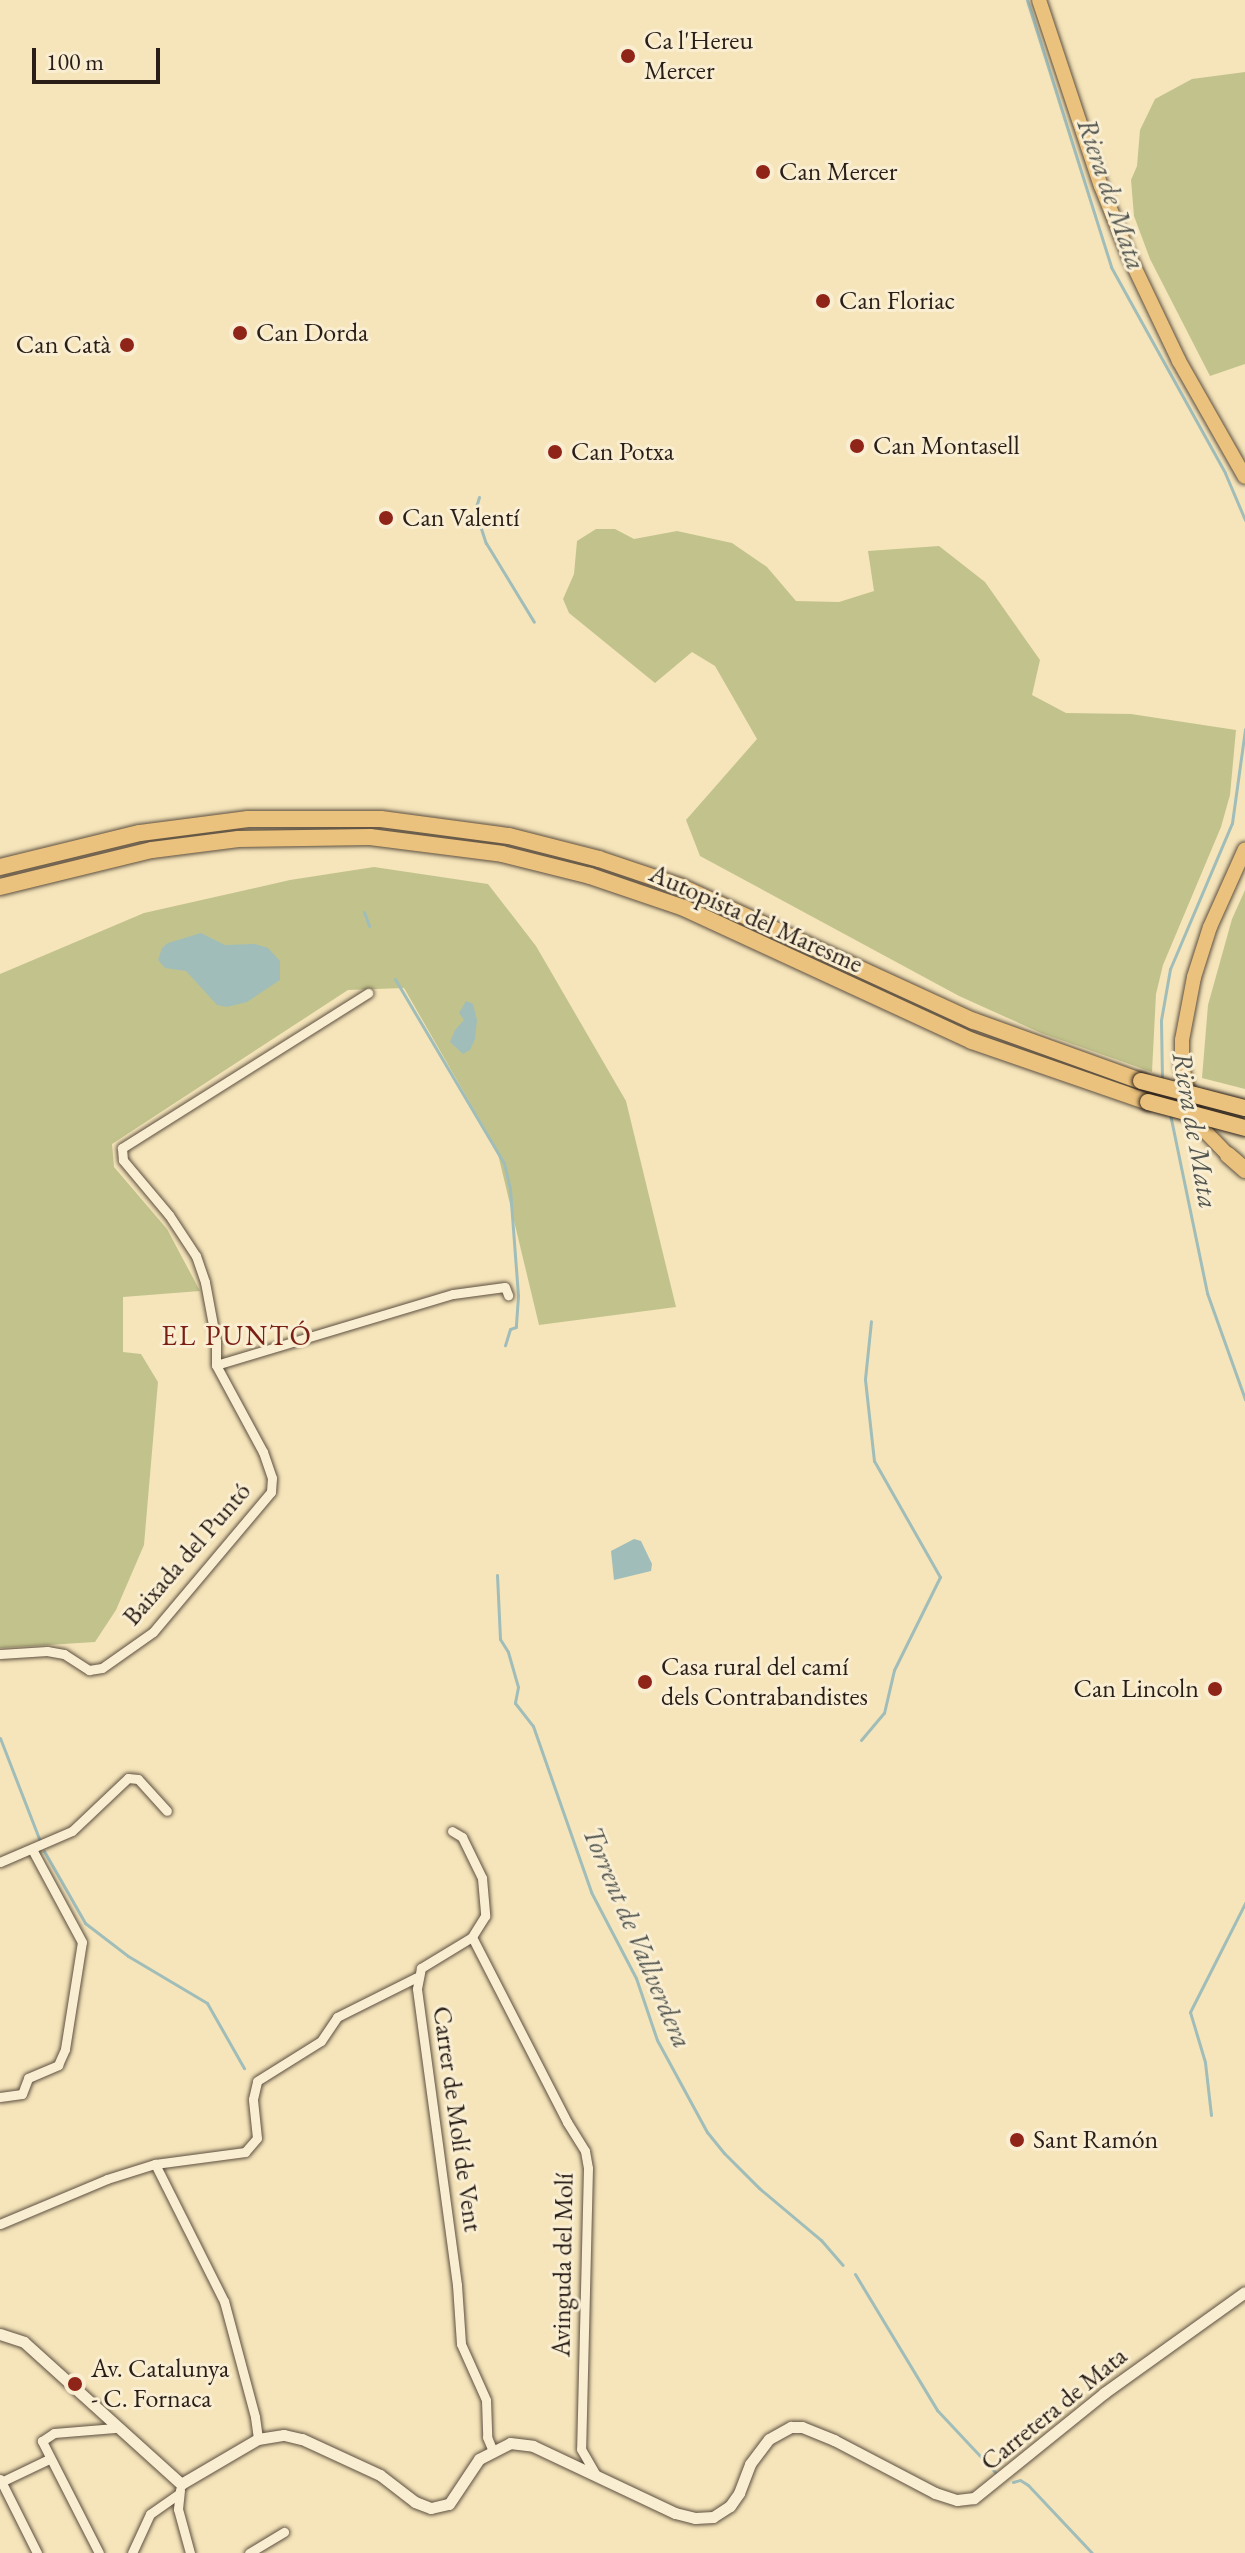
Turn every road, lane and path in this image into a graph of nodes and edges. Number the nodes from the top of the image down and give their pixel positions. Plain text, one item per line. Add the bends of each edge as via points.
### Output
1 (1039, 0) edge
2 (1244, 470) edge
3 (1245, 849) edge
4 (0, 867) edge
5 (0, 887) edge
6 (368, 993) dead end
7 (1245, 1108) edge
8 (1245, 1128) edge
9 (1228, 1155) joint
10 (1245, 1167) edge
11 (508, 1295) dead end
12 (216, 1365) junction
13 (0, 1654) edge
14 (167, 1811) dead end
15 (452, 1831) dead end
16 (33, 1851) junction
17 (0, 1862) edge
18 (472, 1937) junction
19 (417, 1977) junction
20 (0, 2097) edge
21 (155, 2164) junction
22 (0, 2224) edge
23 (1245, 2292) edge
24 (0, 2334) edge
25 (115, 2428) junction
26 (258, 2439) junction
27 (492, 2449) junction
28 (49, 2459) junction
29 (595, 2473) junction
30 (1, 2480) edge
31 (180, 2489) junction
32 (284, 2532) dead end
33 (37, 2553) edge
34 (99, 2553) edge
35 (132, 2553) edge
36 (190, 2553) edge
37 (249, 2553) edge

1 - 2 main road via 1104,192 1179,361
3 - 9 main road via 1210,927 1182,1040 1191,1105 1205,1131
4 - 7 highway, Autopista del Maresme, bridge via 117,838 248,819 381,819 481,831 599,859 682,887 974,1021 1141,1081
5 - 8 highway, Autopista del Maresme, bridge via 152,850 238,839 370,837 502,854 684,908 972,1041 1148,1102
6 - 12 street, Baixada del Puntó via 122,1148 123,1160 196,1256 216,1341
9 - 10 highway
11 - 12 street via 505,1287 453,1294
12 - 13 street, Baixada del Puntó via 263,1452 271,1492 153,1632 102,1668 89,1670 56,1653
14 - 16 street via 130,1777 79,1826
15 - 18 street via 462,1837 485,1892 485,1916
16 - 17 street
16 - 20 street via 82,1942 58,2065 28,2078 22,2094
18 - 19 street, Carrer de Molí de Vent via 421,1968
18 - 29 street, Avinguda del Molí via 585,2151 581,2449
19 - 21 street via 337,2017 321,2041 257,2081 257,2138 245,2152
19 - 27 street, Carrer de Molí de Vent via 461,2344 486,2400
21 - 22 street
21 - 26 street via 224,2301
23 - 29 street, Carretera de Mata via 1104,2393 974,2498 957,2500 935,2493 802,2427 769,2439 730,2506 713,2517 675,2513
24 - 25 street via 24,2342
25 - 28 street via 44,2436
25 - 31 street
26 - 27 street via 302,2439 380,2475 431,2508 449,2504 479,2459
26 - 31 street
27 - 29 street via 510,2443 533,2446
28 - 30 street
28 - 34 street
30 - 33 street
31 - 35 street via 150,2514
31 - 36 street via 178,2509
32 - 37 street

